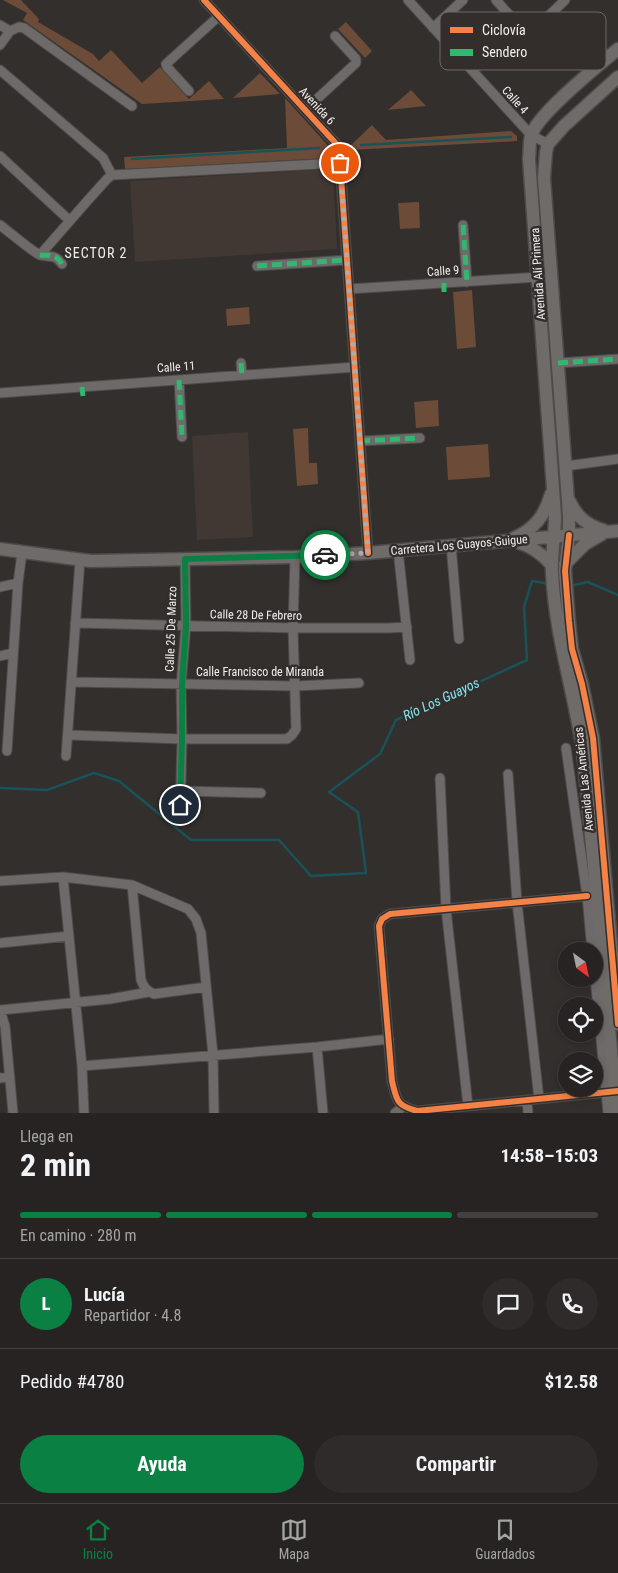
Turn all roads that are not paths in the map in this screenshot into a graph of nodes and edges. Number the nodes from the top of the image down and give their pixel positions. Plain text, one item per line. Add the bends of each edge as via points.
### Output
1 (218, 0) edge
2 (408, 0) edge
3 (463, 0) edge
4 (496, 0) edge
5 (565, 0) edge
6 (208, 3) edge
7 (450, 12) edge
8 (507, 12) edge
9 (553, 12) edge
10 (219, 16) junction
11 (440, 21) edge
12 (0, 25) edge
13 (433, 28) junction
14 (10, 31) junction
15 (335, 36) dead end
16 (440, 36) edge
17 (0, 45) edge
18 (618, 49) edge
19 (606, 60) edge
20 (0, 70) edge
21 (471, 70) edge
22 (595, 70) edge
23 (618, 78) edge
24 (189, 91) dead end
25 (132, 106) dead end
26 (305, 110) junction
27 (531, 135) junction
28 (548, 144) junction
29 (0, 156) edge
30 (340, 163) junction
31 (112, 175) junction
32 (69, 220) junction
33 (0, 225) edge
34 (463, 225) dead end
35 (40, 255) junction
36 (347, 260) junction
37 (62, 264) dead end
38 (256, 266) dead end
39 (538, 277) junction
40 (467, 282) junction
41 (349, 289) junction
42 (618, 358) edge
43 (241, 363) dead end
44 (558, 363) junction
45 (354, 367) junction
46 (242, 375) junction
47 (178, 380) junction
48 (0, 393) edge
49 (182, 437) dead end
50 (420, 438) dead end
51 (360, 440) junction
52 (618, 460) edge
53 (566, 466) junction
54 (553, 485) junction
55 (568, 493) junction
56 (613, 531) edge
57 (569, 535) junction
58 (553, 536) junction
59 (507, 541) junction
60 (452, 546) junction
61 (0, 549) edge
62 (398, 550) junction
63 (22, 553) junction
64 (368, 553) junction
65 (295, 557) junction
66 (185, 559) junction
67 (80, 560) junction
68 (558, 568) junction
69 (18, 583) junction
70 (0, 587) edge
71 (563, 622) junction
72 (75, 623) junction
73 (186, 626) junction
74 (407, 627) junction
75 (293, 628) junction
76 (459, 639) dead end
77 (13, 653) junction
78 (0, 656) edge
79 (410, 660) dead end
80 (71, 682) junction
81 (360, 683) dead end
82 (182, 685) junction
83 (295, 686) junction
84 (68, 735) junction
85 (182, 739) junction
86 (566, 748) dead end
87 (7, 751) dead end
88 (66, 756) dead end
89 (508, 774) dead end
90 (440, 778) dead end
91 (181, 791) junction
92 (261, 793) dead end
93 (180, 819) dead end
94 (63, 878) junction
95 (0, 881) edge
96 (132, 885) junction
97 (587, 896) junction
98 (517, 902) junction
99 (446, 909) junction
100 (69, 936) junction
101 (591, 942) edge
102 (0, 943) edge
103 (206, 987) junction
104 (597, 988) edge
105 (149, 992) junction
106 (76, 1003) junction
107 (0, 1010) edge
108 (618, 1024) edge
109 (389, 1039) junction
110 (318, 1047) junction
111 (213, 1055) junction
112 (82, 1066) junction
113 (10, 1077) junction
114 (0, 1078) edge
115 (613, 1092) edge
116 (539, 1099) junction
117 (527, 1100) junction
118 (468, 1106) junction
119 (403, 1107) junction
120 (13, 1113) edge
121 (84, 1113) edge
122 (214, 1113) edge
123 (323, 1113) edge
124 (394, 1113) edge
125 (528, 1113) edge
126 (608, 1113) edge
127 (617, 1113) edge

1 - 6 street
2 - 13 street, Calle 4
3 - 7 street
4 - 8 street
5 - 9 street
6 - 10 street, Avenida 6
10 - 24 street via 166,64
10 - 26 street, Avenida 6
11 - 13 street
12 - 14 street
13 - 16 street, Calle 4
14 - 17 street
14 - 25 street via 24,28
15 - 26 street via 356,63
18 - 19 main road
20 - 31 street via 103,158
21 - 27 street, Calle 4
22 - 27 main road via 536,124
23 - 28 main road
26 - 30 street, Avenida 6 via 341,149
27 - 28 street, Calle 4
27 - 39 main road, Avenida Alí Primera via 529,159
28 - 44 main road, Avenida Alí Primera via 544,178
29 - 32 street
30 - 31 street
30 - 36 street, Avenida 6
31 - 32 street
32 - 35 street
33 - 35 street
34 - 40 street
35 - 37 street via 55,256
36 - 38 street
36 - 41 street, Avenida 6
39 - 40 street, Calle 9
39 - 54 main road, Avenida Alí Primera
40 - 41 street, Calle 9 via 444,288
41 - 45 street, Avenida 6
42 - 44 street
43 - 46 street
44 - 53 main road, Avenida Alí Primera
45 - 46 street, Calle 11
45 - 51 street, Avenida 6
46 - 47 street, Calle 11
47 - 48 street, Calle 11 via 82,392
47 - 49 street
50 - 51 street
51 - 64 street, Avenida 6 via 359,471
52 - 53 street
53 - 55 main road, Avenida Alí Primera
54 - 58 main road, Avenida Alí Primera
54 - 59 main road via 545,513 538,522
55 - 56 main road via 574,509 590,526
55 - 57 main road, Avenida Alí Primera
56 - 57 main road, Carretera Los Guayos-Guigue
56 - 68 main road via 585,544
57 - 58 main road, Carretera Los Guayos-Guigue
57 - 68 main road, Avenida Las Américas
58 - 59 main road, Carretera Los Guayos-Guigue
58 - 68 main road, Avenida Las Américas
59 - 60 main road, Carretera Los Guayos-Guigue
59 - 68 main road via 536,549
60 - 62 main road, Carretera Los Guayos-Guigue
60 - 76 street
61 - 63 main road, Carretera Los Guayos-Guigue
62 - 64 main road, Carretera Los Guayos-Guigue
62 - 74 street
63 - 67 main road, Carretera Los Guayos-Guigue
63 - 69 street
64 - 65 main road, Carretera Los Guayos-Guigue
65 - 66 main road, Carretera Los Guayos-Guigue
65 - 75 street
66 - 67 main road, Carretera Los Guayos-Guigue
66 - 73 street, Calle 25 De Marzo
67 - 72 street
68 - 71 main road, Avenida Las Américas
69 - 70 street
69 - 77 street
71 - 108 main road, Avenida Las Américas via 582,684 593,738
71 - 115 main road, Avenida Las Américas via 565,663 583,752
72 - 73 street, Calle 28 De Febrero
72 - 80 street
73 - 75 street, Calle 28 De Febrero
73 - 82 street, Calle 25 De Marzo
74 - 75 street, Calle 28 De Febrero
74 - 79 street
75 - 83 street
77 - 78 street
77 - 87 street
80 - 82 street, Calle Francisco de Miranda
80 - 84 street
81 - 83 street, Calle Francisco de Miranda
82 - 83 street, Calle Francisco de Miranda
82 - 85 street, Calle 25 De Marzo
83 - 85 street via 296,729 287,739
84 - 85 street
84 - 88 street
85 - 91 street, Calle 25 De Marzo
86 - 97 street
89 - 98 street
90 - 99 street
91 - 92 street
91 - 93 street, Calle 25 De Marzo
94 - 95 street
94 - 96 street
94 - 100 street
96 - 103 street via 188,909 196,919 201,933
96 - 105 street via 141,980
97 - 98 street
97 - 101 street
98 - 99 street
98 - 116 street
99 - 109 street via 390,914 382,919 379,926
99 - 118 street
100 - 102 street
100 - 106 street
103 - 105 street
103 - 111 street
104 - 115 street
105 - 106 street
106 - 107 street
106 - 112 street
107 - 113 street via 5,1026
109 - 110 street
109 - 119 street via 392,1081 397,1101
110 - 111 street
110 - 123 street
111 - 112 street
111 - 122 street
112 - 121 street
113 - 114 street
113 - 120 street
115 - 116 street
115 - 126 street
115 - 127 main road, Avenida Las Américas
116 - 117 street
117 - 118 street
117 - 125 street
118 - 119 street via 417,1111
119 - 124 street

